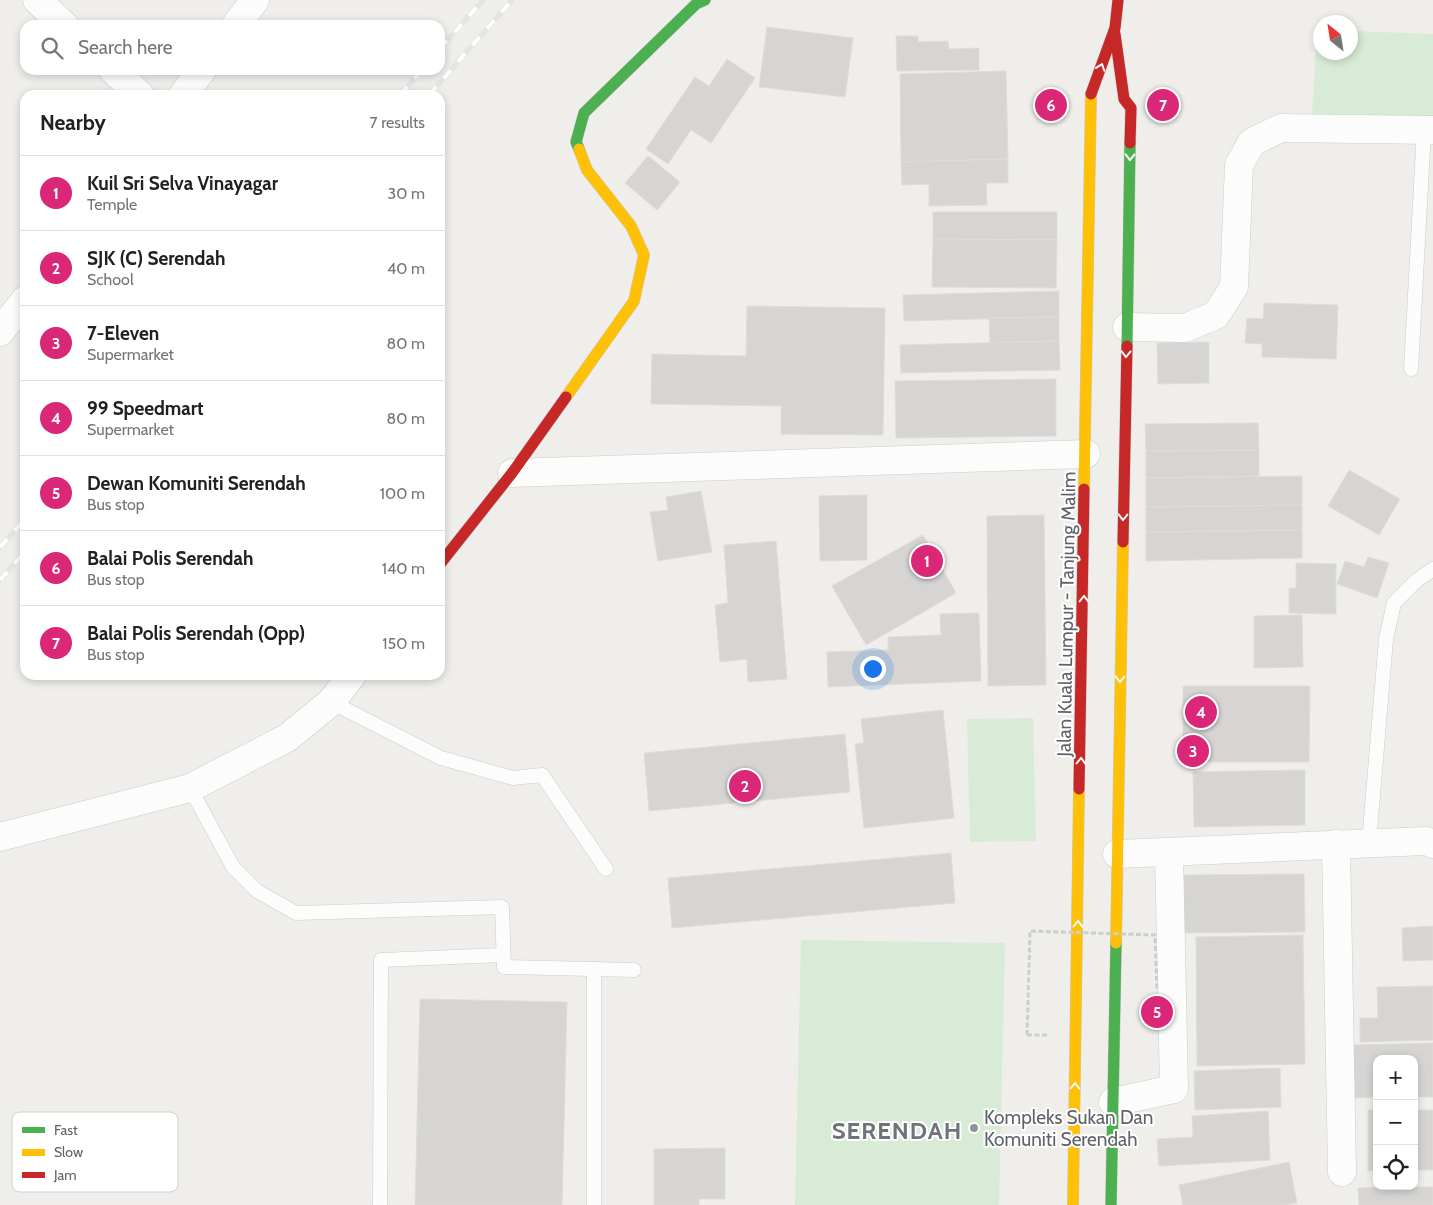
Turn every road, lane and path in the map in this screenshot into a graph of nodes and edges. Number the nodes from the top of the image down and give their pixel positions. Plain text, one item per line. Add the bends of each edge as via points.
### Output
1 (37, 0) edge
2 (254, 0) edge
3 (705, 0) edge
4 (1118, 0) edge
5 (59, 20) edge
6 (240, 20) edge
7 (1115, 28) junction
8 (118, 75) edge
9 (198, 75) edge
10 (135, 90) edge
11 (187, 90) edge
12 (1428, 130) edge
13 (20, 306) edge
14 (1127, 326) junction
15 (0, 332) edge
16 (1410, 369) dead end
17 (1086, 454) junction
18 (512, 474) junction
19 (445, 558) edge
20 (1433, 569) edge
21 (348, 680) edge
22 (331, 702) junction
23 (190, 788) junction
24 (0, 837) edge
25 (1369, 843) junction
26 (1336, 844) junction
27 (1433, 844) edge
28 (1169, 852) junction
29 (1117, 854) junction
30 (606, 869) dead end
31 (504, 955) junction
32 (594, 969) junction
33 (634, 970) dead end
34 (1157, 990) dead end
35 (1026, 1034) dead end
36 (1113, 1102) junction
37 (1342, 1172) dead end
38 (380, 1205) edge
39 (594, 1205) edge
40 (1073, 1205) edge
41 (1111, 1205) edge

1 - 5 street
2 - 6 street
3 - 18 main road via 696,4 584,113 576,142 587,170 631,226 644,255 634,301
4 - 7 main road, Jalan Kuala Lumpur - Tanjung Malim
7 -> 14 main road, Jalan Kuala Lumpur - Tanjung Malim via 1124,99 1131,108
17 -> 7 main road, Jalan Kuala Lumpur - Tanjung Malim via 1090,98
8 - 10 street
9 - 11 street
12 - 14 street via 1281,128 1252,142 1239,165 1234,287 1216,316 1185,328
12 - 16 lane
13 - 15 street
14 -> 29 main road, Jalan Kuala Lumpur - Tanjung Malim
17 - 18 street
40 -> 17 main road, Jalan Kuala Lumpur - Tanjung Malim
18 - 19 main road
20 - 25 lane via 1416,580 1394,603 1386,639
21 - 22 street
22 - 23 street via 287,738
22 - 30 lane via 441,758 513,778 542,775
23 - 24 street
23 - 31 lane via 233,867 257,891 296,913 502,907
25 - 26 street
25 - 27 street via 1426,841
26 - 28 street
26 - 37 street
28 - 29 street
28 - 36 street via 1174,1089
29 - 36 main road, Jalan Kuala Lumpur - Tanjung Malim
31 - 32 lane via 504,967
31 - 38 lane via 381,960
32 - 33 lane
32 - 39 lane
34 - 35 path, bridge via 1155,936 1030,931
36 - 41 main road, Jalan Kuala Lumpur - Tanjung Malim

